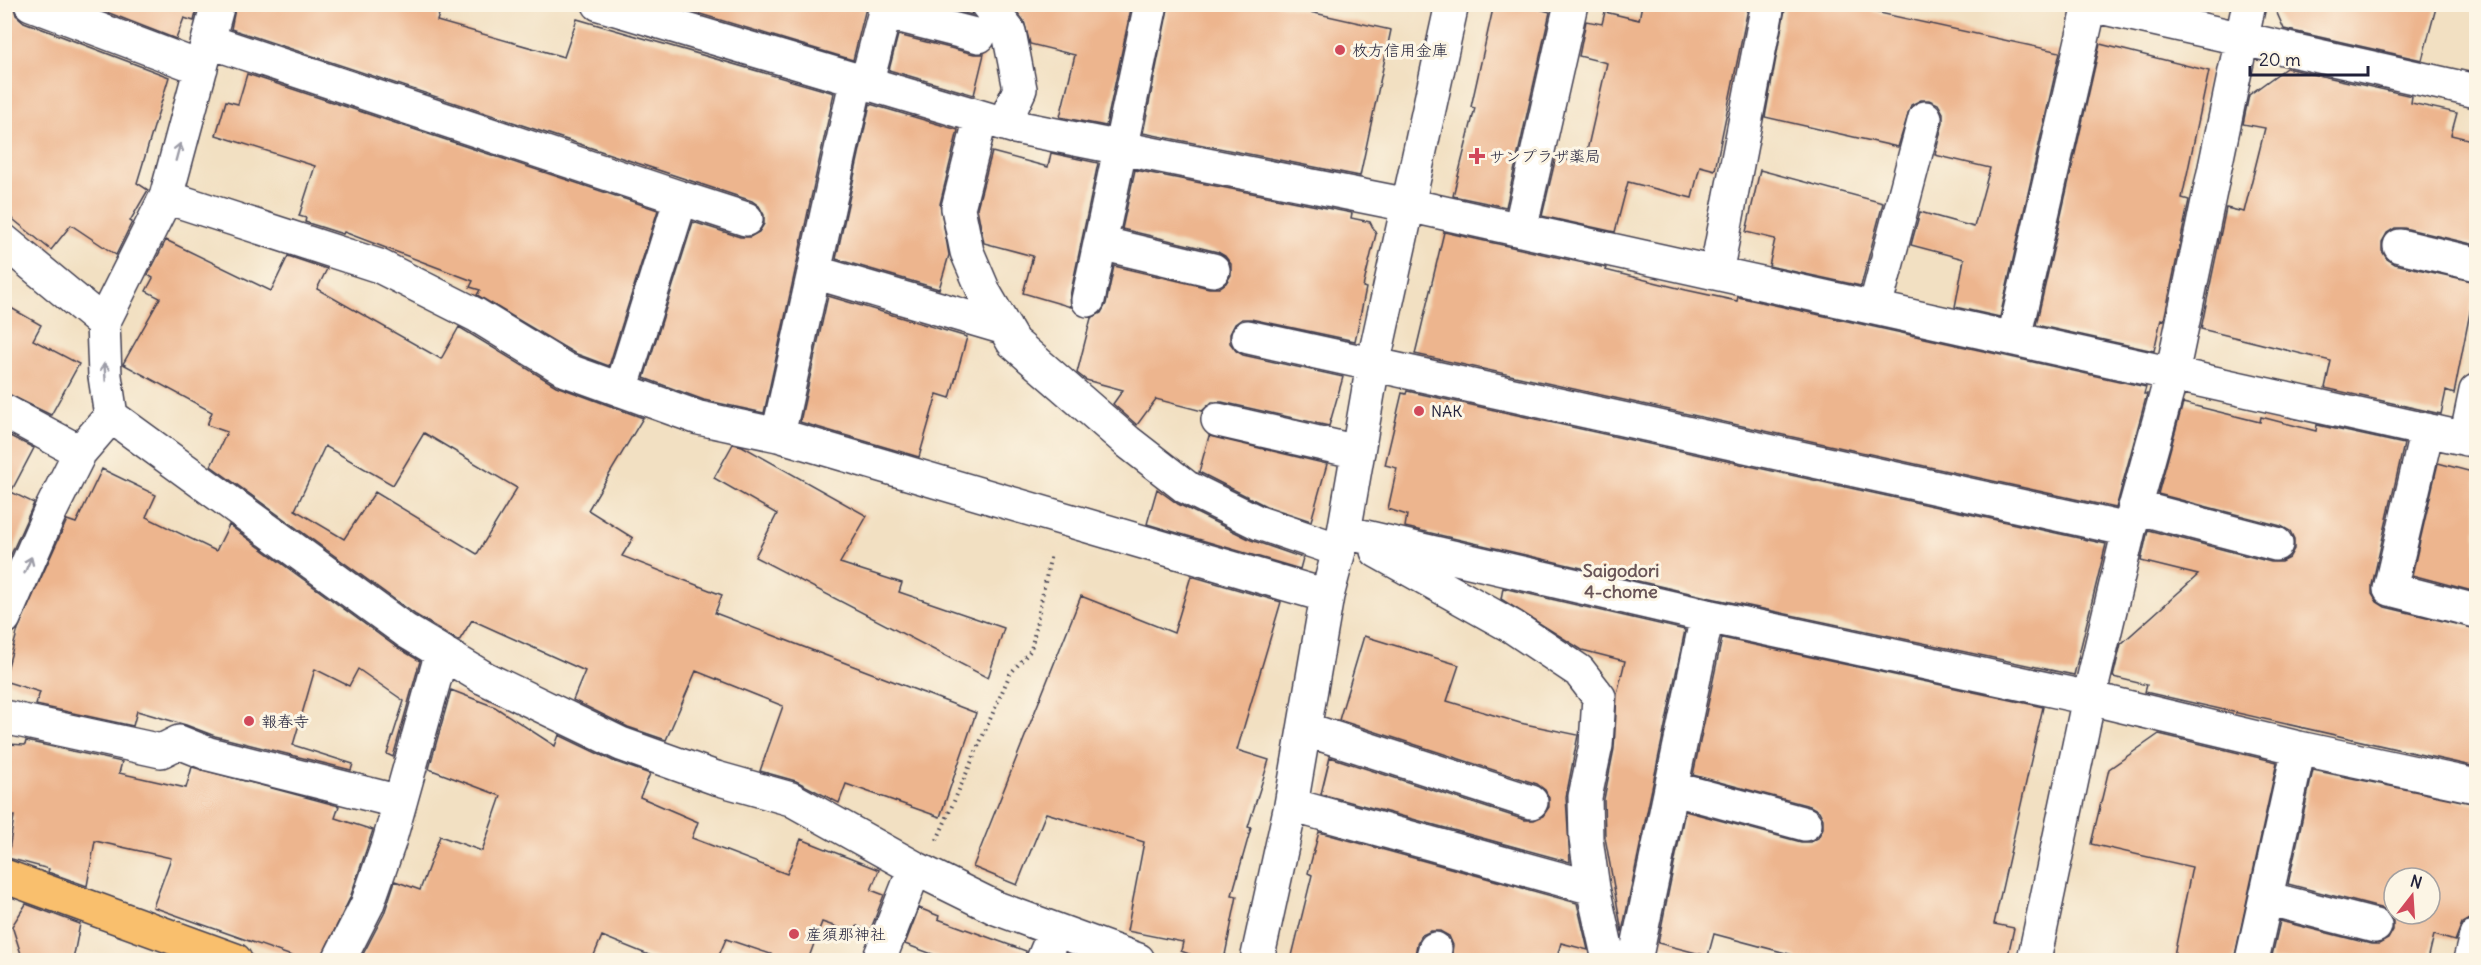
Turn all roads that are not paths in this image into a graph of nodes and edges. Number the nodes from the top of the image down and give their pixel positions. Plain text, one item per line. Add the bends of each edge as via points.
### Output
1 (31, 4) edge
2 (218, 4) edge
3 (598, 4) edge
4 (987, 4) edge
5 (1151, 4) edge
6 (1452, 4) edge
7 (1571, 4) edge
8 (1768, 4) edge
9 (2249, 4) edge
10 (2088, 5) edge
11 (886, 8) edge
12 (979, 36) dead end
13 (2241, 38) junction
14 (205, 54) junction
15 (861, 84) junction
16 (2476, 91) edge
17 (1925, 118) dead end
18 (992, 121) junction
19 (1121, 148) junction
20 (166, 197) junction
21 (681, 198) junction
22 (1408, 205) junction
23 (746, 219) dead end
24 (1520, 230) junction
25 (4, 241) edge
26 (1100, 243) junction
27 (2400, 246) dead end
28 (2476, 264) edge
29 (1213, 270) dead end
30 (814, 272) junction
31 (1716, 273) junction
32 (1088, 300) dead end
33 (1875, 308) junction
34 (103, 323) junction
35 (1005, 328) junction
36 (1248, 337) dead end
37 (2014, 338) junction
38 (1373, 365) junction
39 (2172, 374) junction
40 (621, 390) junction
41 (2476, 391) edge
42 (4, 411) edge
43 (111, 416) junction
44 (1218, 420) dead end
45 (2427, 430) junction
46 (778, 435) junction
47 (2471, 440) edge
48 (80, 452) junction
49 (1358, 452) junction
50 (2132, 518) junction
51 (1341, 541) junction
52 (2276, 544) dead end
53 (1327, 596) junction
54 (2476, 611) edge
55 (1707, 616) junction
56 (4, 618) edge
57 (442, 652) junction
58 (2089, 698) junction
59 (4, 717) edge
60 (1305, 729) junction
61 (2299, 748) junction
62 (2476, 786) edge
63 (1671, 788) junction
64 (400, 802) junction
65 (1531, 802) dead end
66 (1291, 805) junction
67 (1805, 824) dead end
68 (919, 869) junction
69 (4, 876) edge
70 (1593, 888) junction
71 (2266, 898) junction
72 (2375, 926) dead end
73 (2476, 936) edge
74 (1049, 946) edge
75 (1628, 956) edge
76 (235, 960) edge
77 (339, 960) edge
78 (879, 960) edge
79 (1138, 960) edge
80 (1257, 960) edge
81 (2034, 960) edge
82 (2252, 960) edge
83 (2470, 960) edge

1 - 14 street
2 - 14 street
3 - 15 street
4 - 18 street via 1009,32 1020,89
5 - 19 street
6 - 22 street
7 - 24 street
8 - 31 street
9 - 13 street
10 - 13 street
10 - 37 street
11 - 12 street
11 - 15 street
13 - 16 street
13 - 39 street
20 -> 14 street
14 - 21 street
15 - 18 street
15 - 30 street
17 - 33 street
18 - 19 street
18 - 35 street via 958,208 967,252
19 - 22 street
19 - 26 street
20 - 34 street
20 - 40 street via 379,266 476,315 566,370
21 - 23 street
21 - 40 street
22 - 24 street
22 - 38 street
24 - 31 street
25 - 34 street
26 - 29 street
26 - 32 street
27 - 28 street
30 - 35 street
30 - 46 street
31 - 33 street
33 - 37 street
43 -> 34 street
35 - 51 street via 1013,342 1066,389 1186,487 1258,523
36 - 38 street
37 - 39 street
38 - 49 street
38 - 50 street
39 - 45 street
39 - 50 street
40 - 46 street via 699,418
41 - 47 street
42 - 48 street
43 - 48 street
43 - 57 street via 406,631
44 - 49 street
45 - 47 street
45 - 54 street via 2390,589
46 - 53 street
56 -> 48 street
49 - 51 street
50 - 52 street
50 - 58 street
51 - 53 street
51 - 55 street
51 - 70 street via 1513,627 1579,671 1599,697 1596,745 1585,798
53 - 60 street
55 - 58 street
55 - 63 street
57 - 64 street
57 - 68 street via 484,678 621,744 716,778 791,799
58 - 61 street
58 - 81 street
59 - 64 street via 161,751 179,742 209,754
60 - 65 street
60 - 66 street
61 - 62 street
61 - 71 street
63 - 67 street
63 - 75 street
64 - 77 street via 367,904
66 - 70 street
66 - 80 street
68 - 74 street via 996,908
68 - 78 street
69 - 76 main road
70 - 75 street
71 - 72 street
71 - 82 street
73 - 83 street
74 - 79 street

